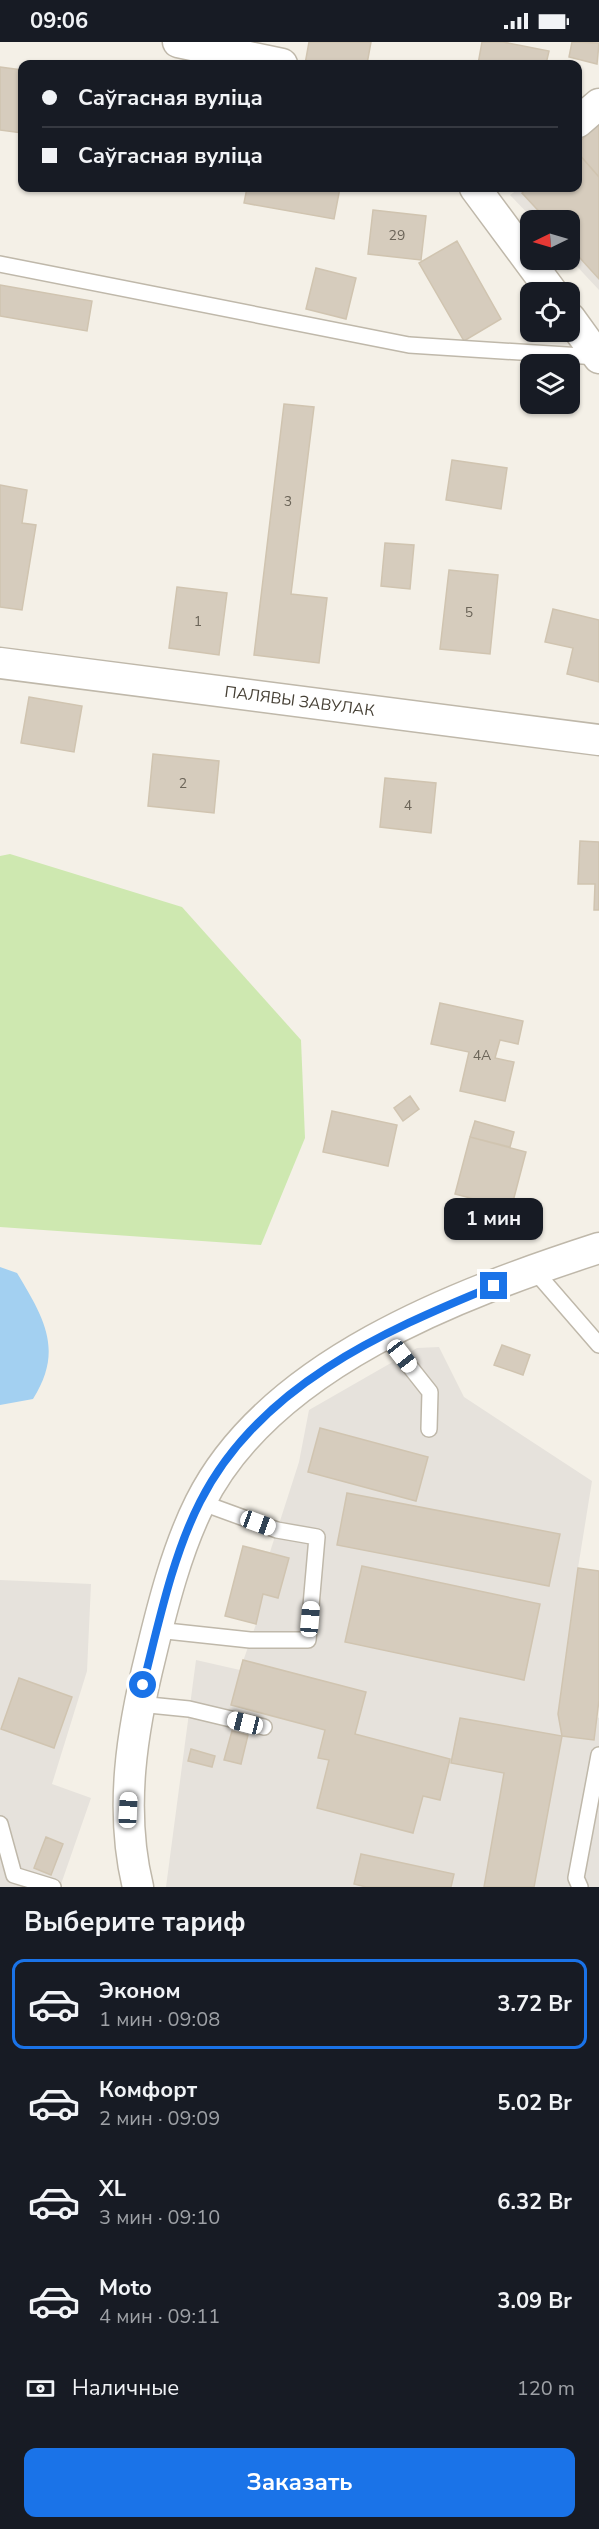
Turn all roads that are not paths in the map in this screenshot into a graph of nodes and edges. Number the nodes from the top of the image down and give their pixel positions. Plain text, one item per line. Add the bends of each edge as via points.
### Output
1 (178, 42) edge
2 (283, 42) edge
3 (262, 60) edge
4 (281, 60) edge
5 (599, 104) edge
6 (582, 119) edge
7 (487, 192) edge
8 (0, 264) edge
9 (546, 282) edge
10 (580, 331) edge
11 (599, 357) edge
12 (0, 663) edge
13 (599, 740) edge
14 (599, 1248) edge
15 (534, 1270) junction
16 (384, 1334) junction
17 (599, 1345) edge
18 (429, 1429) dead end
19 (200, 1502) junction
20 (157, 1630) junction
21 (139, 1704) junction
22 (264, 1727) dead end
23 (599, 1755) edge
24 (0, 1824) edge
25 (52, 1887) edge
26 (138, 1887) edge
27 (580, 1887) edge

1 - 3 street
2 - 4 street
5 - 6 street
7 - 9 street
8 - 11 lane via 409,345
10 - 11 street
12 - 13 street, ПАЛЯВЫ ЗАВУЛАК
14 - 15 street
15 - 16 street
15 - 17 lane
16 - 18 lane via 430,1392
16 - 19 street via 300,1386 256,1423
19 - 20 street
19 - 20 lane via 277,1530 317,1537 308,1640 250,1640
20 - 21 street
21 - 22 lane via 189,1709
21 - 26 street via 131,1752 128,1810
23 - 27 lane via 576,1878
24 - 25 lane via 14,1875

